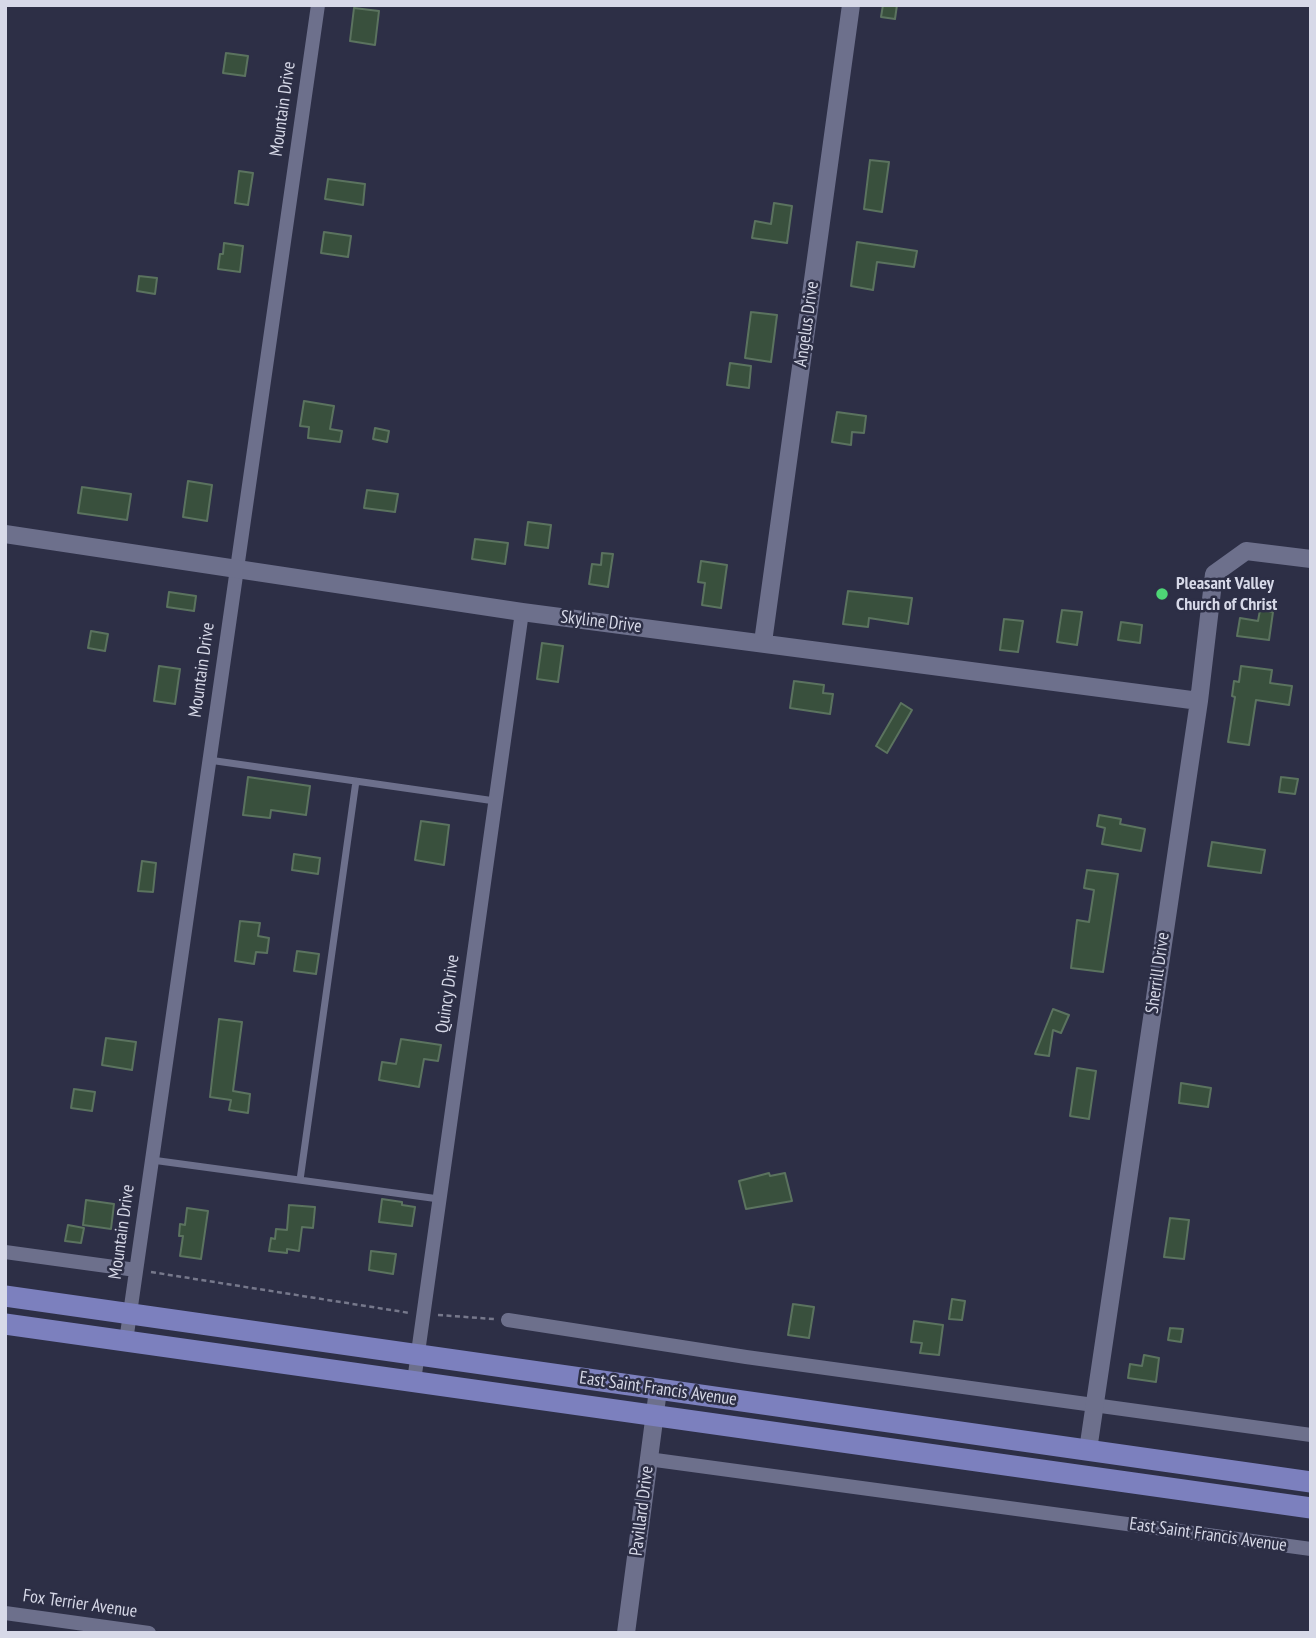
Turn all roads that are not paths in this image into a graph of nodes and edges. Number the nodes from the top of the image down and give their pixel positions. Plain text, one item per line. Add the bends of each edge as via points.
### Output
1 (318, 5) edge
2 (851, 5) edge
3 (5, 534) edge
4 (1311, 559) edge
5 (236, 568) junction
6 (522, 612) junction
7 (763, 642) junction
8 (1199, 701) junction
9 (209, 760) junction
10 (356, 781) junction
11 (495, 801) junction
12 (152, 1160) junction
13 (300, 1180) junction
14 (439, 1199) junction
15 (5, 1252) edge
16 (136, 1270) junction
17 (5, 1296) edge
18 (131, 1313) junction
19 (508, 1320) road end
20 (5, 1324) edge
21 (127, 1341) junction
22 (417, 1355) junction
23 (414, 1381) junction
24 (658, 1390) junction
25 (1094, 1405) junction
26 (654, 1415) junction
27 (1311, 1435) edge
28 (1088, 1450) junction
29 (648, 1459) junction
30 (1084, 1476) junction
31 (1311, 1482) edge
32 (1311, 1507) edge
33 (1311, 1549) edge
34 (6, 1615) edge
35 (149, 1633) edge
36 (626, 1633) edge

1 - 5 street, Mountain Drive
2 - 7 street, Angelus Drive
3 - 5 street, Skyline Drive
4 - 8 street, Sherrill Drive via 1246,551 1214,574
5 - 6 street, Skyline Drive
5 - 9 street, Mountain Drive
6 - 7 street, Skyline Drive
6 - 11 street, Quincy Drive
7 - 8 street, Skyline Drive
8 - 25 street, Sherrill Drive
9 - 10 lane
9 - 12 street, Mountain Drive
10 - 11 lane
10 - 13 lane
11 - 14 street, Quincy Drive
12 - 13 lane
12 - 16 street, Mountain Drive
13 - 14 lane
14 - 22 street, Quincy Drive
15 - 16 street
16 - 18 street, Mountain Drive
17 - 18 highway, East Saint Francis Avenue
18 - 21 street, Mountain Drive
18 - 22 highway, East Saint Francis Avenue
19 - 25 street
20 - 21 highway, East Saint Francis Avenue
21 - 23 highway, East Saint Francis Avenue
22 - 23 street, Quincy Drive
22 - 24 highway, East Saint Francis Avenue
23 - 26 highway, East Saint Francis Avenue
24 - 26 street, Pavillard Drive
24 - 28 highway, East Saint Francis Avenue
25 - 27 street
25 - 28 street, Sherrill Drive
26 - 29 street, Pavillard Drive
26 - 30 highway, East Saint Francis Avenue
28 - 30 street, Sherrill Drive
28 - 31 highway, East Saint Francis Avenue
29 - 33 street, East Saint Francis Avenue
29 - 36 street, Pavillard Drive
30 - 32 highway, East Saint Francis Avenue
34 - 35 street, Fox Terrier Avenue

